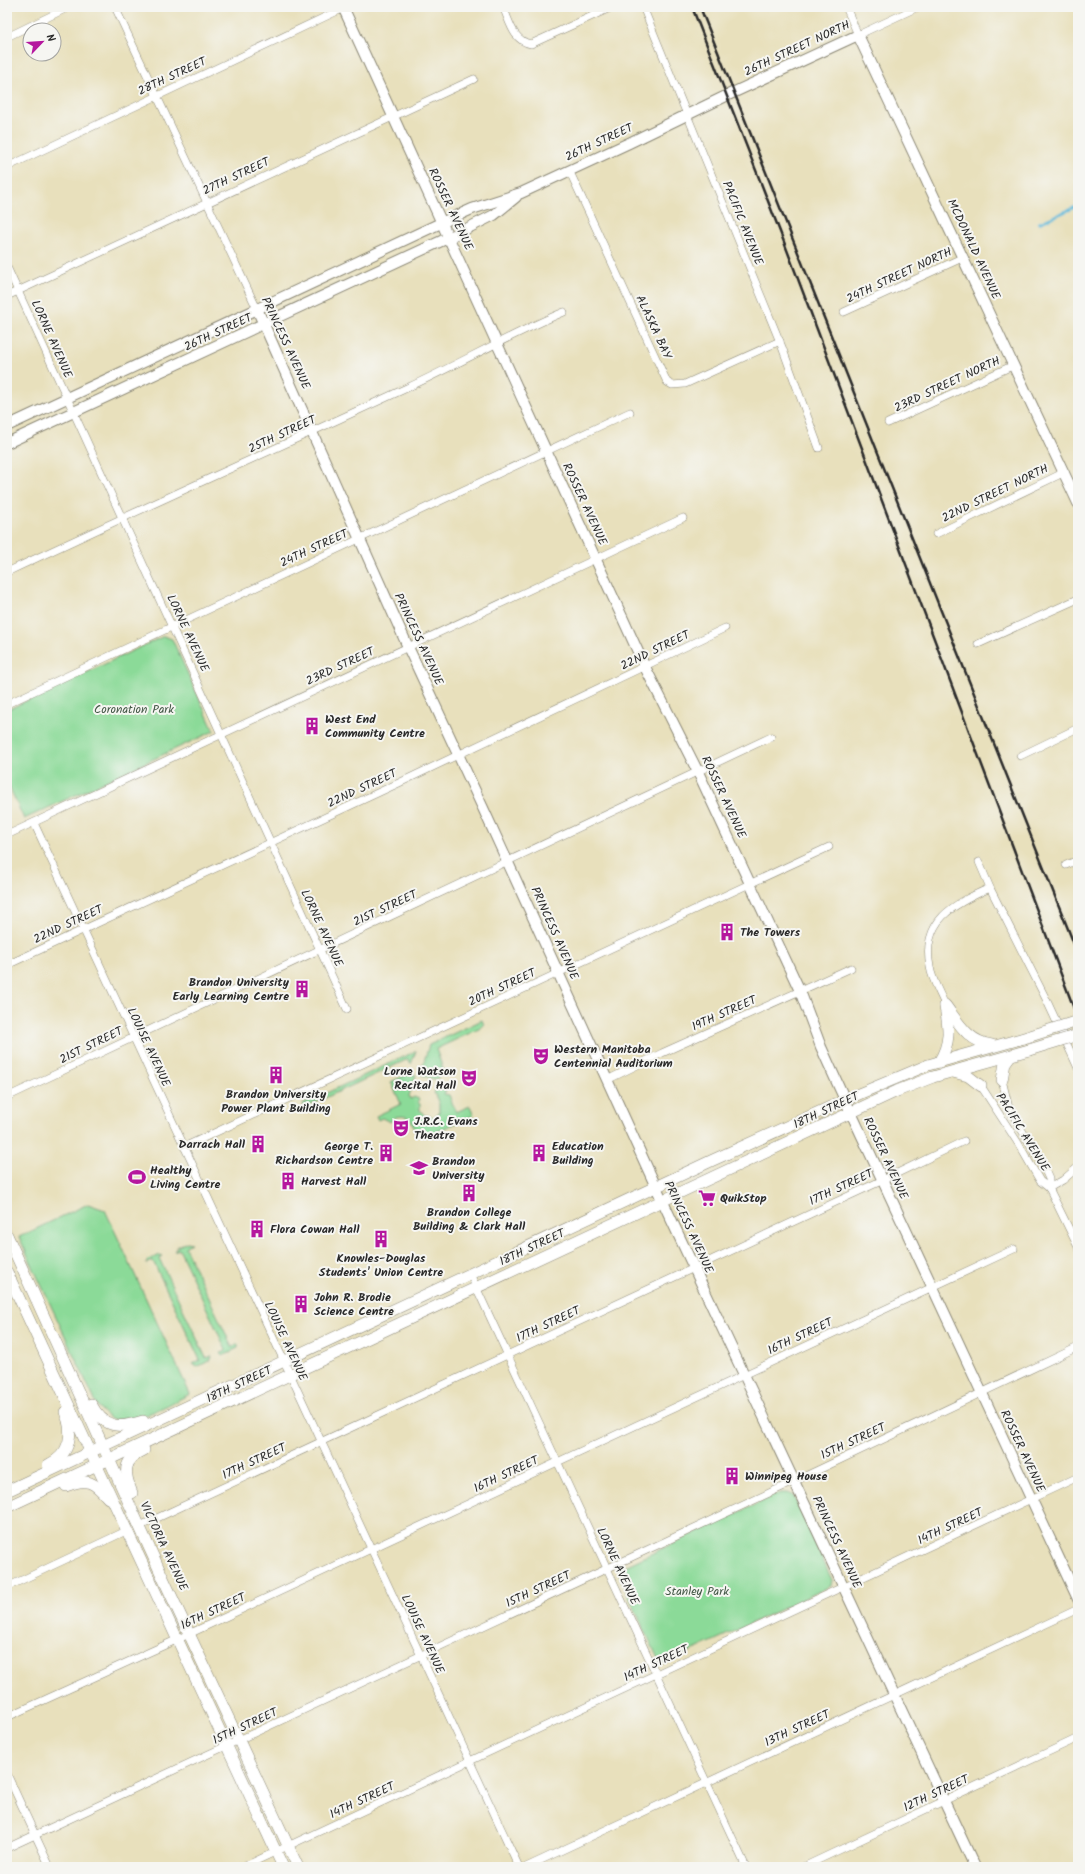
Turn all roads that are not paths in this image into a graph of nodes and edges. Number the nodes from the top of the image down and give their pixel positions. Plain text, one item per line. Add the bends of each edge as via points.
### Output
1 (69, 7) edge
2 (115, 7) edge
3 (344, 7) edge
4 (503, 7) edge
5 (612, 7) edge
6 (642, 7) edge
7 (846, 7) edge
8 (918, 7) edge
9 (858, 35) junction
10 (7, 37) edge
11 (474, 79) dead end
12 (157, 96) junction
13 (688, 114) junction
14 (394, 116) junction
15 (7, 167) edge
16 (569, 170) junction
17 (521, 193) junction
18 (207, 202) junction
19 (443, 222) junction
20 (450, 238) junction
21 (964, 257) junction
22 (7, 267) edge
23 (18, 291) junction
24 (7, 296) edge
25 (257, 309) junction
26 (564, 312) dead end
27 (844, 312) dead end
28 (264, 324) junction
29 (780, 341) junction
30 (497, 343) junction
31 (1014, 365) junction
32 (67, 398) junction
33 (73, 411) junction
34 (630, 412) dead end
35 (888, 423) dead end
36 (7, 426) edge
37 (313, 431) junction
38 (7, 443) edge
39 (819, 448) dead end
40 (547, 452) junction
41 (1065, 472) junction
42 (1078, 503) edge
43 (122, 517) junction
44 (683, 518) dead end
45 (936, 534) dead end
46 (359, 540) junction
47 (596, 559) junction
48 (7, 572) edge
49 (1078, 598) edge
50 (172, 627) junction
51 (725, 628) dead end
52 (978, 644) dead end
53 (408, 648) junction
54 (645, 667) junction
55 (7, 704) edge
56 (1078, 728) edge
57 (222, 734) junction
58 (771, 737) dead end
59 (458, 755) junction
60 (1020, 756) dead end
61 (698, 772) junction
62 (34, 823) junction
63 (7, 835) edge
64 (270, 843) junction
65 (829, 847) dead end
66 (1078, 860) edge
67 (508, 862) junction
68 (979, 862) dead end
69 (1066, 866) dead end
70 (750, 883) junction
71 (990, 888) junction
72 (83, 929) junction
73 (320, 951) junction
74 (7, 965) edge
75 (851, 968) dead end
76 (559, 973) junction
77 (800, 991) junction
78 (945, 1004) junction
79 (347, 1009) dead end
80 (1078, 1021) edge
81 (1078, 1035) edge
82 (133, 1037) junction
83 (994, 1046) junction
84 (1010, 1056) junction
85 (939, 1062) junction
86 (1078, 1068) edge
87 (950, 1072) junction
88 (607, 1080) junction
89 (1002, 1080) joint
90 (981, 1086) joint
91 (7, 1097) edge
92 (845, 1100) junction
93 (851, 1112) junction
94 (964, 1141) dead end
95 (184, 1147) junction
96 (1078, 1167) edge
97 (883, 1180) junction
98 (656, 1187) junction
99 (1049, 1188) junction
100 (663, 1200) junction
101 (7, 1235) edge
102 (1078, 1247) edge
103 (1014, 1249) dead end
104 (694, 1268) junction
105 (7, 1272) edge
106 (470, 1274) junction
107 (932, 1287) junction
108 (476, 1288) junction
109 (51, 1332) junction
110 (37, 1337) junction
111 (1078, 1347) edge
112 (507, 1356) junction
113 (283, 1362) junction
114 (744, 1374) junction
115 (289, 1375) junction
116 (226, 1388) junction
117 (982, 1393) junction
118 (199, 1417) junction
119 (321, 1442) junction
120 (104, 1445) junction
121 (90, 1452) junction
122 (110, 1459) junction
123 (557, 1462) junction
124 (96, 1465) junction
125 (1078, 1478) edge
126 (795, 1481) junction
127 (7, 1490) edge
128 (1032, 1500) junction
129 (9, 1506) edge
130 (119, 1515) junction
131 (142, 1524) junction
132 (126, 1531) junction
133 (371, 1549) junction
134 (606, 1568) junction
135 (7, 1587) edge
136 (844, 1588) junction
137 (1078, 1599) edge
138 (1078, 1609) edge
139 (190, 1634) junction
140 (176, 1640) junction
141 (421, 1656) junction
142 (656, 1675) junction
143 (894, 1694) junction
144 (7, 1717) edge
145 (1078, 1738) edge
146 (240, 1741) junction
147 (226, 1747) junction
148 (470, 1762) junction
149 (7, 1774) edge
150 (707, 1783) junction
151 (944, 1801) junction
152 (35, 1835) junction
153 (289, 1846) junction
154 (7, 1848) edge
155 (276, 1852) junction
156 (50, 1867) edge
157 (243, 1867) edge
158 (283, 1867) edge
159 (298, 1867) edge
160 (519, 1867) edge
161 (526, 1867) edge
162 (746, 1867) edge
163 (803, 1867) edge
164 (975, 1867) edge

1 - 10 street
2 - 12 street, PRINCESS AVENUE
3 - 12 street, 28TH STREET
3 - 14 street, ROSSER AVENUE
4 - 5 street via 522,43 531,44
6 - 13 street, PACIFIC AVENUE
7 - 9 street, MCDONALD AVENUE
8 - 9 street, 26TH STREET NORTH
9 - 13 street, 26TH STREET NORTH
9 - 21 street, MCDONALD AVENUE
11 - 14 street, 27TH STREET
12 - 15 street, 28TH STREET
12 - 18 street, PRINCESS AVENUE
13 - 16 street, 26TH STREET
13 - 29 street, PACIFIC AVENUE
14 - 18 street, 27TH STREET
14 - 19 street, ROSSER AVENUE
16 - 17 street, 26TH STREET
16 - 29 street, ALASKA BAY via 667,382 678,386 685,384
17 - 19 street, 26TH STREET via 472,209
17 - 20 street, 26TH STREET via 494,215
18 - 23 street, 27TH STREET
18 - 25 street, PRINCESS AVENUE
19 - 20 street, ROSSER AVENUE
19 - 25 street, 26TH STREET
20 - 28 street, 26TH STREET
20 - 30 street, ROSSER AVENUE
21 - 27 street, 24TH STREET NORTH
21 - 31 street, MCDONALD AVENUE
22 - 23 street, LORNE AVENUE
23 - 24 street, 27TH STREET
23 - 32 street, LORNE AVENUE
25 - 28 street, PRINCESS AVENUE
25 - 32 street, 26TH STREET
26 - 30 street, 25TH STREET
28 - 33 street, 26TH STREET
28 - 37 street, PRINCESS AVENUE
29 - 39 street, PACIFIC AVENUE
30 - 37 street, 25TH STREET via 442,372
30 - 40 street, ROSSER AVENUE
31 - 35 street, 23RD STREET NORTH
31 - 41 street, MCDONALD AVENUE
32 - 33 street, LORNE AVENUE
32 - 36 street, 26TH STREET
33 - 38 street, 26TH STREET
33 - 43 street, LORNE AVENUE
34 - 40 street, 24TH STREET
37 - 43 street, 25TH STREET
37 - 46 street, PRINCESS AVENUE
40 - 46 street, 24TH STREET
40 - 47 street, ROSSER AVENUE
41 - 42 street, MCDONALD AVENUE
41 - 45 street, 22ND STREET NORTH
43 - 48 street, 25TH STREET
43 - 50 street, LORNE AVENUE
44 - 47 street, 23RD STREET
46 - 50 street, 24TH STREET
46 - 53 street, PRINCESS AVENUE
47 - 53 street, 23RD STREET
47 - 54 street, ROSSER AVENUE
49 - 52 street
50 - 55 street, 24TH STREET
50 - 57 street, LORNE AVENUE
51 - 54 street, 22ND STREET
53 - 57 street, 23RD STREET
53 - 59 street, PRINCESS AVENUE
54 - 59 street, 22ND STREET
54 - 61 street, ROSSER AVENUE
56 - 60 street
57 - 62 street, 23RD STREET
57 - 64 street, LORNE AVENUE
58 - 61 street, 21ST STREET
59 - 64 street, 22ND STREET
59 - 67 street, PRINCESS AVENUE
61 - 67 street, 21ST STREET
61 - 70 street, ROSSER AVENUE
62 - 63 street, 23RD STREET
62 - 72 street, LOUISE AVENUE
64 - 72 street, 22ND STREET
64 - 73 street, LORNE AVENUE
65 - 70 street, 20TH STREET
66 - 69 street
67 - 73 street, 21ST STREET
67 - 76 street, PRINCESS AVENUE
68 - 71 street
70 - 76 street, 20TH STREET
70 - 77 street, ROSSER AVENUE
71 - 78 street via 952,906 932,934 929,943 930,969
71 - 86 street
72 - 74 street, 22ND STREET
72 - 82 street, LOUISE AVENUE
73 - 79 street, LORNE AVENUE
73 - 82 street, 21ST STREET
75 - 77 street, 19TH STREET
76 - 88 street, PRINCESS AVENUE
76 - 95 street, 20TH STREET
77 - 88 street, 19TH STREET
77 - 92 street, ROSSER AVENUE
78 - 83 main road via 968,1035 979,1042
78 - 85 main road via 948,1044
80 - 83 main road, 18TH STREET, bridge
81 - 84 main road, 18TH STREET, bridge
82 - 91 street, 21ST STREET
82 - 95 street, LOUISE AVENUE
83 - 85 main road, 18TH STREET
84 - 87 main road, 18TH STREET
84 - 89 main road via 1005,1063
85 - 92 main road, 18TH STREET
87 - 90 main road via 968,1076
87 - 93 main road, 18TH STREET via 914,1084
88 - 98 street, PRINCESS AVENUE
89 - 99 street, PACIFIC AVENUE via 1009,1108 1049,1178
90 - 99 street, PACIFIC AVENUE via 1040,1181
92 - 93 street, ROSSER AVENUE
92 - 98 main road, 18TH STREET
93 - 97 street, ROSSER AVENUE
93 - 100 main road, 18TH STREET
94 - 97 street, 17TH STREET
95 - 113 street, LOUISE AVENUE
96 - 99 street
97 - 104 street, 17TH STREET
97 - 107 street, ROSSER AVENUE
98 - 100 street, PRINCESS AVENUE
98 - 106 main road, 18TH STREET
99 - 102 street, PACIFIC AVENUE
100 - 104 street, PRINCESS AVENUE
100 - 108 main road, 18TH STREET
101 - 109 main road, VICTORIA AVENUE
103 - 107 street, 16TH STREET
104 - 112 street, 17TH STREET
104 - 114 street, PRINCESS AVENUE
105 - 110 main road
106 - 108 street, LORNE AVENUE
106 - 113 main road, 18TH STREET
107 - 114 street, 16TH STREET
107 - 117 street, ROSSER AVENUE
108 - 112 street, LORNE AVENUE
108 - 115 main road, 18TH STREET
109 - 116 main road via 95,1411 110,1425 133,1424 199,1396
109 - 120 main road, VICTORIA AVENUE
110 - 121 main road
110 - 127 main road via 43,1362 68,1422 70,1437 60,1457 17,1480
111 - 117 street, 15TH STREET
112 - 119 street, 17TH STREET
112 - 123 street, LORNE AVENUE
113 - 115 street, LOUISE AVENUE
113 - 116 main road, 18TH STREET
114 - 123 street, 16TH STREET
114 - 126 street, PRINCESS AVENUE
115 - 118 main road, 18TH STREET
115 - 119 street, LOUISE AVENUE
116 - 120 main road, 18TH STREET
117 - 126 street, 15TH STREET
117 - 128 street, ROSSER AVENUE
118 - 122 main road, 18TH STREET
118 - 131 main road via 170,1437 135,1454 128,1462 126,1474
119 - 131 street, 17TH STREET
119 - 133 street, LOUISE AVENUE
120 - 121 main road, 18TH STREET
120 - 122 main road, VICTORIA AVENUE
121 - 124 main road
121 - 127 main road, 18TH STREET
122 - 124 main road, 18TH STREET
122 - 131 main road, VICTORIA AVENUE
123 - 133 street, 16TH STREET
123 - 134 street, LORNE AVENUE
124 - 129 main road, 18TH STREET
124 - 130 main road
125 - 128 street, 14TH STREET
126 - 134 street, 15TH STREET
126 - 136 street, PRINCESS AVENUE
128 - 136 street, 14TH STREET
128 - 137 street, ROSSER AVENUE
129 - 130 main road via 86,1482 100,1490
130 - 132 main road
131 - 139 main road, VICTORIA AVENUE
132 - 135 street
132 - 140 main road
133 - 139 street, 16TH STREET
133 - 141 street, LOUISE AVENUE
134 - 141 street, 15TH STREET
134 - 142 street, LORNE AVENUE
136 - 142 street, 14TH STREET
136 - 143 street, PRINCESS AVENUE
138 - 143 street, 13TH STREET
139 - 140 street, 16TH STREET
139 - 146 main road, VICTORIA AVENUE
140 - 144 street, 16TH STREET
140 - 147 main road
141 - 146 street, 15TH STREET
141 - 148 street, LOUISE AVENUE
142 - 148 street, 14TH STREET
142 - 150 street, LORNE AVENUE
143 - 150 street, 13TH STREET
143 - 151 street, PRINCESS AVENUE
145 - 151 street, 12TH STREET
146 - 147 street, 15TH STREET
146 - 153 main road, VICTORIA AVENUE
147 - 152 street, 15TH STREET
147 - 155 main road
148 - 153 street, 14TH STREET
148 - 160 street, LOUISE AVENUE
149 - 152 street
150 - 161 street, 13TH STREET
150 - 162 street, LORNE AVENUE
151 - 163 street, 12TH STREET
151 - 164 street, PRINCESS AVENUE
152 - 154 street, 15TH STREET
152 - 156 street
153 - 155 street, 14TH STREET
153 - 159 main road, VICTORIA AVENUE
155 - 157 street, 14TH STREET
155 - 158 main road

